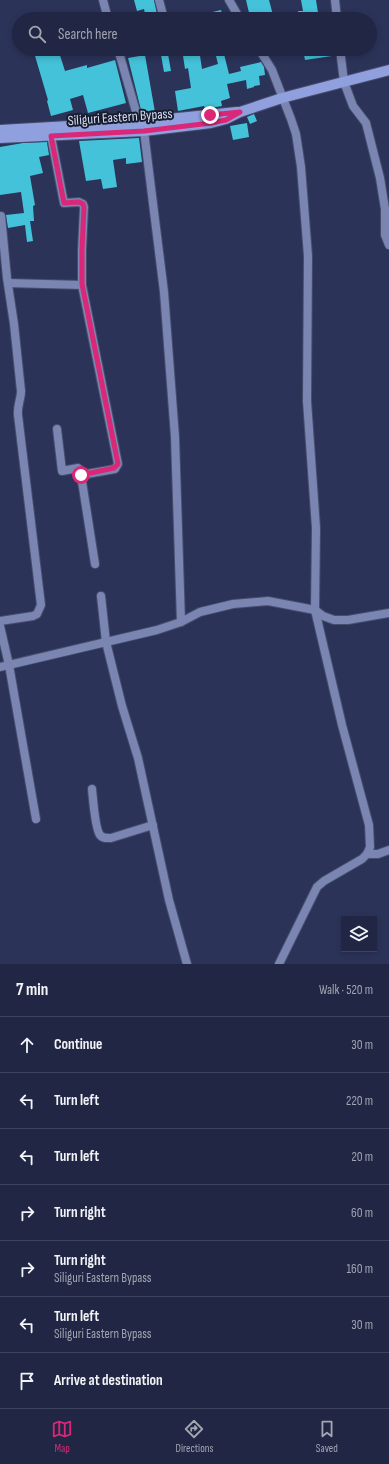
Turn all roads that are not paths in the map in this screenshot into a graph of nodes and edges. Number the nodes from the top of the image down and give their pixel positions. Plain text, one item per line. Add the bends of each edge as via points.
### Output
1 (103, 0) edge
2 (159, 0) edge
3 (229, 0) edge
4 (335, 0) edge
5 (106, 12) edge
6 (162, 12) edge
7 (236, 12) edge
8 (336, 12) edge
9 (120, 56) edge
10 (263, 56) edge
11 (341, 56) edge
12 (389, 63) edge
13 (389, 70) edge
14 (368, 76) junction
15 (344, 82) junction
16 (282, 98) junction
17 (142, 127) junction
18 (0, 130) edge
19 (51, 136) junction
20 (0, 138) edge
21 (1, 216) dead end
22 (389, 245) edge
23 (8, 283) junction
24 (82, 284) junction
25 (57, 429) dead end
26 (81, 475) junction
27 (95, 564) dead end
28 (101, 596) dead end
29 (315, 610) junction
30 (389, 613) edge
31 (0, 621) edge
32 (181, 622) junction
33 (0, 626) edge
34 (106, 642) junction
35 (9, 665) junction
36 (0, 667) edge
37 (92, 789) dead end
38 (36, 819) dead end
39 (153, 825) junction
40 (385, 851) edge
41 (367, 854) junction
42 (187, 964) edge
43 (278, 964) edge

1 - 5 street
2 - 6 street
3 - 7 street
4 - 8 street
9 - 17 street
10 - 16 street via 272,70
11 - 15 street
12 - 14 main road, Siliguri Eastern Bypass
13 - 14 main road, Siliguri Eastern Bypass
14 - 15 main road, Siliguri Eastern Bypass
15 - 16 main road, Siliguri Eastern Bypass
15 - 22 street via 352,106 366,123 382,187 385,235
16 - 17 main road, Siliguri Eastern Bypass via 240,112
16 - 29 street via 291,119 302,167 308,256 307,401 316,528
17 - 18 main road, Siliguri Eastern Bypass
17 - 19 main road, Siliguri Eastern Bypass
17 - 32 street via 164,292 175,437
19 - 20 main road, Siliguri Eastern Bypass
19 - 24 street via 64,203 79,202 84,207
21 - 23 street
23 - 24 street
23 - 31 street via 21,391 17,410 18,423 41,606 33,616
24 - 26 street via 118,464 114,468
25 - 26 street via 62,471 78,468
26 - 27 street
28 - 34 street
29 - 30 street via 334,620
29 - 32 street via 268,601 233,604 200,612
29 - 41 street via 369,825 370,847
32 - 34 street
33 - 35 street
34 - 35 street
34 - 39 street via 138,758
35 - 36 street
35 - 38 street
37 - 39 street via 97,830 101,836 112,838
39 - 42 street via 169,900
40 - 41 street
41 - 43 street via 317,888

